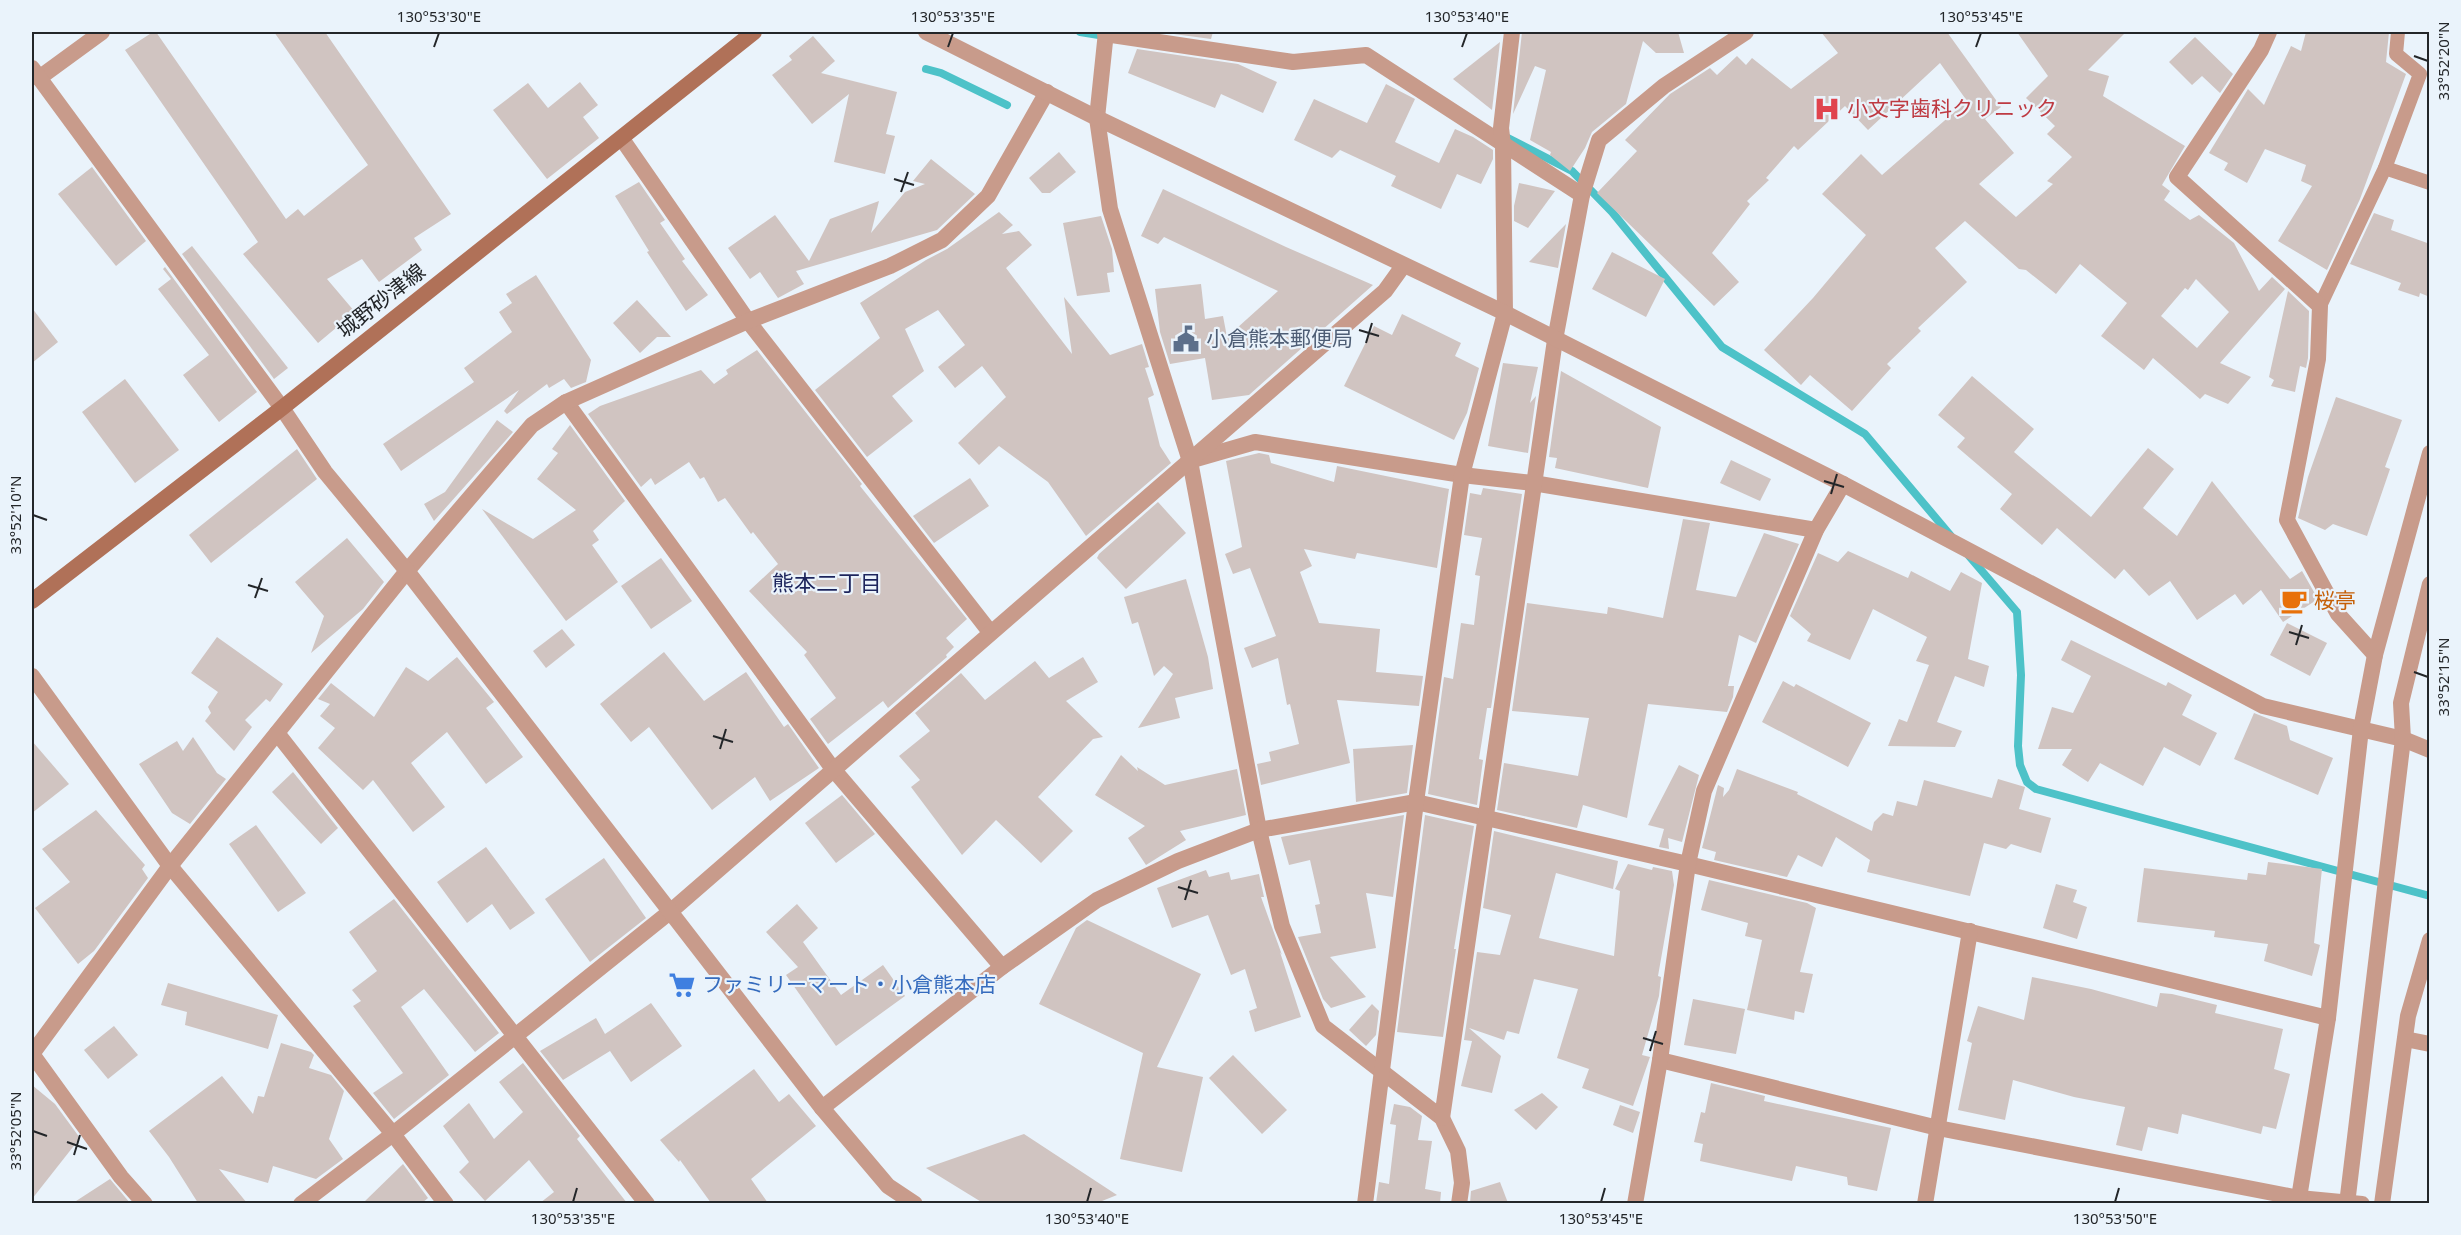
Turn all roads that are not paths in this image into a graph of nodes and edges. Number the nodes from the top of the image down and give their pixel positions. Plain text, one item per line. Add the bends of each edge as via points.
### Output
1 (102, 32) edge
2 (754, 32) edge
3 (926, 32) edge
4 (1500, 32) edge
5 (1746, 32) edge
6 (2269, 32) edge
7 (2398, 32) edge
8 (1105, 38) edge
9 (1511, 39) edge
10 (35, 73) edge
11 (1047, 92) junction
12 (1097, 118) junction
13 (1502, 136) junction
14 (622, 139) junction
15 (2385, 168) junction
16 (2430, 183) edge
17 (1583, 194) junction
18 (1403, 266) junction
19 (2320, 306) junction
20 (1505, 313) junction
21 (748, 321) junction
22 (1555, 340) junction
23 (566, 402) junction
24 (282, 408) junction
25 (2430, 453) edge
26 (1190, 460) junction
27 (1462, 475) junction
28 (1533, 483) junction
29 (1843, 484) junction
30 (1816, 530) junction
31 (407, 571) junction
32 (2430, 584) edge
33 (32, 601) edge
34 (990, 632) junction
35 (2375, 655) junction
36 (32, 676) edge
37 (2361, 729) junction
38 (277, 733) junction
39 (2403, 739) junction
40 (2430, 750) edge
41 (833, 769) junction
42 (1416, 802) junction
43 (1485, 818) junction
44 (1259, 830) junction
45 (1688, 864) junction
46 (170, 866) junction
47 (671, 911) junction
48 (1970, 931) junction
49 (2430, 940) edge
50 (1002, 967) junction
51 (2328, 1018) junction
52 (516, 1036) junction
53 (2405, 1039) junction
54 (2430, 1044) edge
55 (32, 1054) edge
56 (1660, 1060) junction
57 (1382, 1070) junction
58 (822, 1108) junction
59 (1442, 1118) junction
60 (1938, 1128) junction
61 (393, 1134) junction
62 (2298, 1201) edge
63 (145, 1203) edge
64 (301, 1203) edge
65 (446, 1203) edge
66 (647, 1203) edge
67 (915, 1203) edge
68 (1365, 1203) edge
69 (1459, 1203) edge
70 (1635, 1203) edge
71 (1925, 1203) edge
72 (2347, 1203) edge
73 (2362, 1203) edge
74 (2382, 1203) edge

1 - 10 street
2 - 14 main road, 城野砂津線
3 - 11 street
4 - 9 street
5 - 17 street via 1664,86 1599,140
6 - 19 street via 2177,177
7 - 15 lane via 2396,54 2420,74
8 - 12 street
8 - 13 street via 1293,62 1366,55
9 - 13 street
10 - 24 street
11 - 12 street
11 - 21 street via 988,196 942,240 890,266
12 - 18 street
12 - 26 street via 1110,209
13 - 17 street
13 - 20 street
14 - 21 street
14 - 24 main road, 城野砂津線
15 - 16 lane
15 - 19 lane
17 - 22 street
18 - 20 street
18 - 26 street via 1384,291
19 - 35 street via 2318,359 2287,519 2338,614
20 - 22 street
20 - 27 street
21 - 23 street
21 - 34 street
22 - 28 street
22 - 29 street
23 - 31 street via 532,425
23 - 41 street
24 - 31 street via 325,472
24 - 33 main road, 城野砂津線
25 - 35 street
26 - 27 street via 1255,442
26 - 34 street
26 - 44 street
27 - 28 street
27 - 42 street
28 - 30 street
28 - 43 street
29 - 30 street
29 - 37 street via 2263,706
30 - 45 street via 1704,791
31 - 38 street
31 - 47 street
32 - 39 street via 2401,703
34 - 41 street
35 - 37 street
36 - 46 street
37 - 39 street
37 - 51 street
38 - 46 street
38 - 52 street
39 - 40 street
39 - 72 street
41 - 47 street
41 - 50 street
42 - 43 street
42 - 44 street
42 - 57 street
43 - 45 street
43 - 59 street
44 - 50 street via 1178,861 1097,900
44 - 57 street via 1282,926 1323,1026
45 - 48 street
45 - 56 street
46 - 55 street
46 - 61 street
47 - 52 street
47 - 58 street
48 - 51 street
48 - 60 street
49 - 53 street
50 - 58 street
51 - 62 street
52 - 61 street
52 - 66 street
53 - 54 street
53 - 74 street
55 - 63 street via 121,1177
56 - 60 street
56 - 70 street
57 - 59 street
57 - 68 street
58 - 67 street via 888,1186
59 - 69 street via 1458,1151 1462,1183
60 - 62 street
60 - 71 street
61 - 64 street
61 - 65 street
62 - 72 street
72 - 73 street

